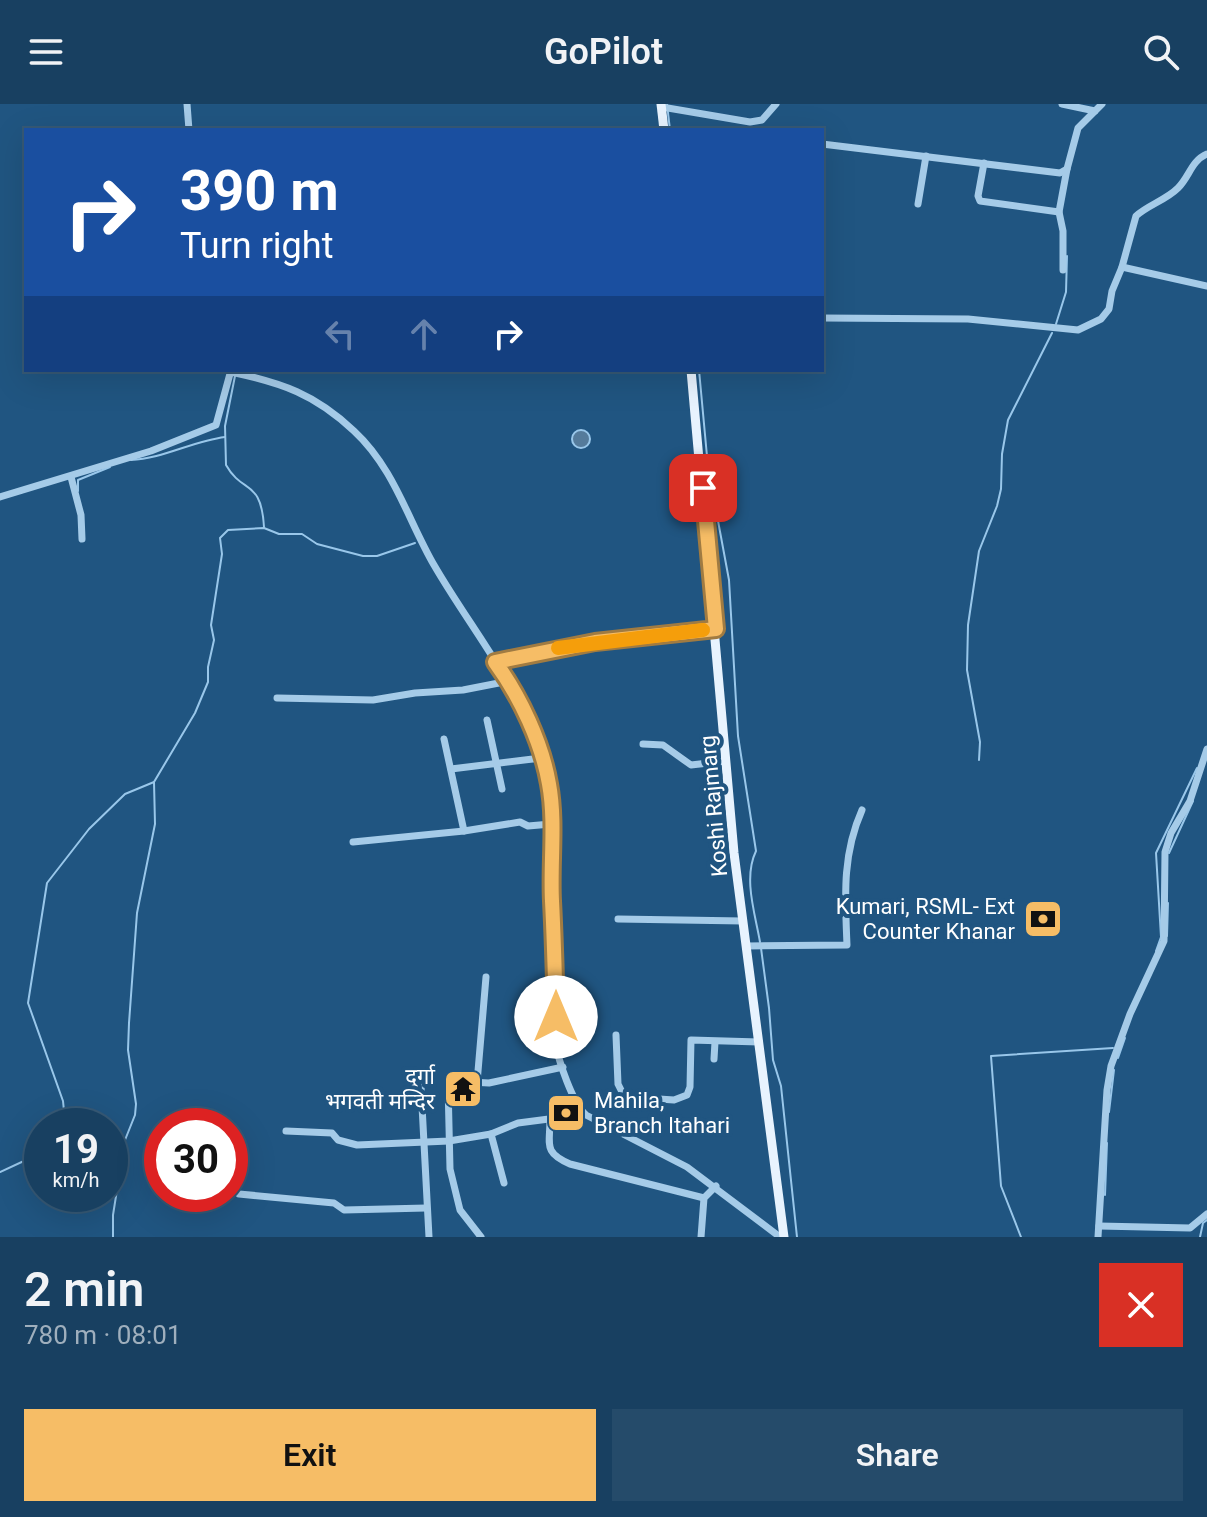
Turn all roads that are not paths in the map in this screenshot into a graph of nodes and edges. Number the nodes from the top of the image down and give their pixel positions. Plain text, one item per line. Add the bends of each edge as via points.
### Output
1 (187, 104) edge
2 (776, 104) edge
3 (1062, 104) edge
4 (1102, 104) edge
5 (661, 105) edge
6 (1095, 111) junction
7 (762, 120) junction
8 (189, 128) edge
9 (664, 128) edge
10 (766, 128) edge
11 (824, 144) edge
12 (1207, 154) edge
13 (926, 156) junction
14 (984, 163) junction
15 (1067, 169) junction
16 (918, 204) dead end
17 (1059, 212) junction
18 (1122, 267) junction
19 (1063, 270) dead end
20 (1207, 286) edge
21 (824, 318) edge
22 (231, 372) edge
23 (235, 372) edge
24 (691, 372) edge
25 (71, 477) junction
26 (0, 497) edge
27 (82, 539) dead end
28 (716, 629) junction
29 (495, 662) junction
30 (509, 681) junction
31 (277, 698) dead end
32 (487, 720) dead end
33 (444, 739) dead end
34 (643, 744) dead end
35 (1207, 749) edge
36 (541, 758) junction
37 (726, 761) junction
38 (495, 762) junction
39 (451, 769) junction
40 (502, 789) dead end
41 (862, 810) dead end
42 (551, 824) junction
43 (464, 831) junction
44 (353, 842) dead end
45 (618, 919) dead end
46 (743, 921) junction
47 (747, 946) junction
48 (486, 977) dead end
49 (616, 1035) dead end
50 (715, 1042) junction
51 (759, 1042) junction
52 (714, 1059) dead end
53 (563, 1067) junction
54 (477, 1083) junction
55 (421, 1087) dead end
56 (581, 1111) junction
57 (550, 1119) junction
58 (286, 1131) dead end
59 (491, 1134) junction
60 (449, 1141) junction
61 (424, 1143) junction
62 (504, 1183) dead end
63 (716, 1186) junction
64 (248, 1195) edge
65 (704, 1198) junction
66 (426, 1208) junction
67 (1207, 1214) edge
68 (1099, 1226) junction
69 (429, 1237) edge
70 (481, 1237) edge
71 (701, 1237) edge
72 (782, 1237) edge
73 (1098, 1237) edge

1 - 8 street
2 - 7 street
3 - 6 street
4 - 6 street
5 - 7 street via 737,121
5 - 9 main road
6 - 15 street via 1078,128
7 - 10 street
11 - 13 street
12 - 18 street via 1174,192 1136,216
13 - 14 street
13 - 16 street
14 - 15 street via 1060,173
14 - 17 street via 980,201
15 - 17 street
17 - 19 street
18 - 20 street
18 - 21 street via 1109,309 1078,330 968,319
22 - 25 street via 216,425
23 - 29 street via 287,385 353,430 407,507 433,564
24 - 28 main road, Koshi Rajmarg
25 - 26 street
25 - 27 street
28 - 29 street via 595,642
28 - 37 main road, Koshi Rajmarg
29 - 30 street
30 - 31 street via 373,700
30 - 36 street
32 - 38 street
33 - 39 street
34 - 37 street via 663,745 691,765
35 - 68 street via 1165,852 1164,941 1111,1066
36 - 38 street
36 - 42 street
37 - 46 main road, Koshi Rajmarg
38 - 39 street
38 - 40 street
39 - 43 street
41 - 47 street via 846,868 847,945
42 - 43 street via 520,822
42 - 53 street via 556,1045
43 - 44 street
45 - 46 street
46 - 47 main road, Koshi Rajmarg
47 - 51 main road, Koshi Rajmarg
48 - 54 street
49 - 50 street via 618,1084 629,1097 674,1100 687,1095 691,1040
50 - 51 street
50 - 52 street
51 - 72 main road, Koshi Rajmarg
53 - 54 street
53 - 56 street
54 - 60 street via 448,1084
55 - 61 street
56 - 57 street
56 - 63 street
57 - 59 street via 518,1123
57 - 65 street via 550,1150 555,1157
58 - 61 street via 332,1133 357,1145
59 - 60 street
59 - 62 street
60 - 61 street
60 - 70 street via 460,1210
61 - 66 street
63 - 65 street
63 - 72 street
64 - 66 street via 334,1203 360,1212
65 - 71 street
66 - 69 street
67 - 68 street via 1190,1228
68 - 73 street

